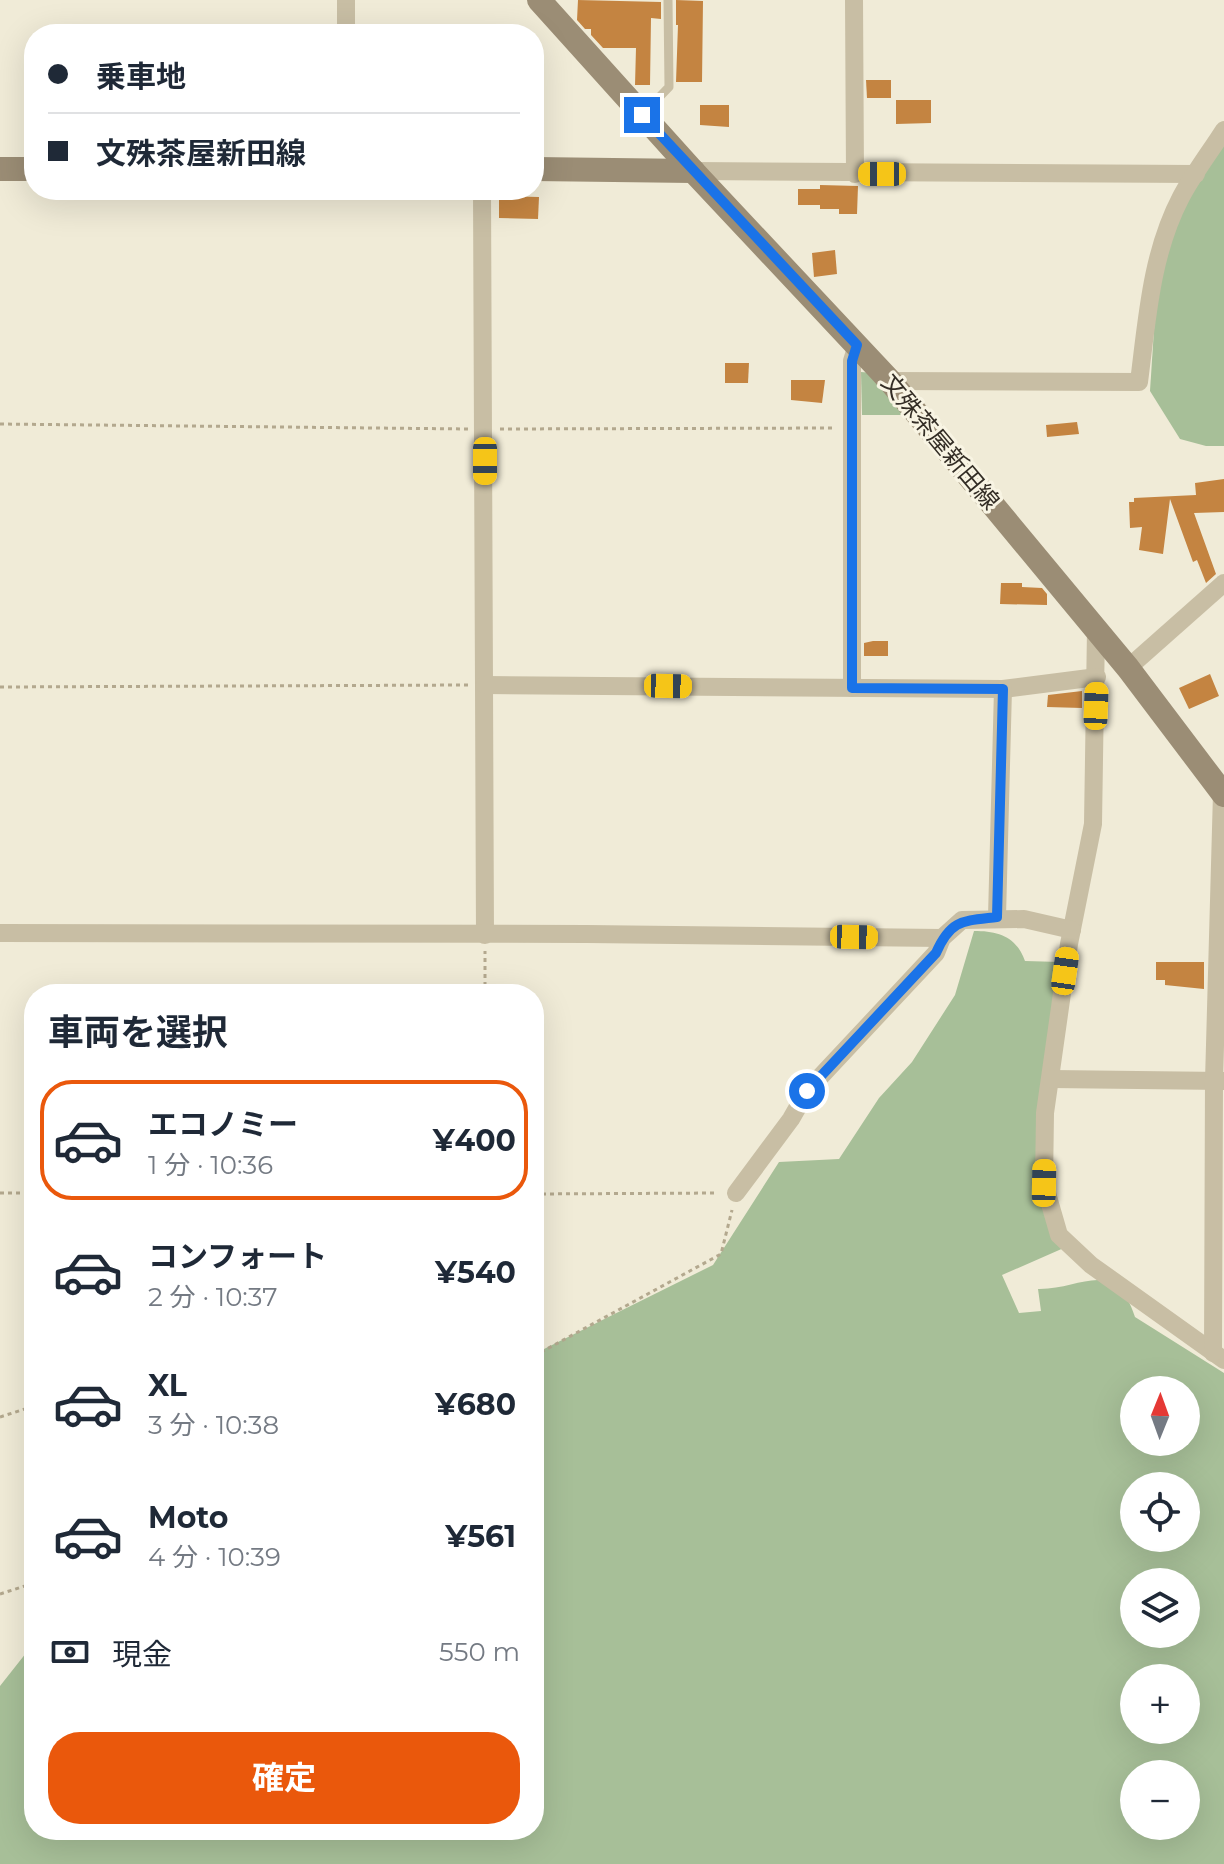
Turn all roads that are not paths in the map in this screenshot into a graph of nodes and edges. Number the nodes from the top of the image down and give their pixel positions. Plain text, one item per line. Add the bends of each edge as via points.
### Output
1 (346, 0) edge
2 (539, 0) edge
3 (668, 0) edge
4 (854, 0) edge
5 (346, 24) edge
6 (642, 115) junction
7 (1224, 130) edge
8 (0, 169) edge
9 (24, 169) edge
10 (544, 169) edge
11 (693, 171) junction
12 (855, 174) junction
13 (1196, 174) junction
14 (482, 200) edge
15 (857, 345) junction
16 (890, 381) junction
17 (1224, 583) edge
18 (1096, 630) junction
19 (1128, 668) junction
20 (1097, 677) junction
21 (485, 685) junction
22 (852, 688) junction
23 (1003, 689) junction
24 (1223, 794) edge
25 (997, 917) junction
26 (1072, 930) junction
27 (0, 933) edge
28 (485, 935) junction
29 (942, 938) junction
30 (1051, 1079) junction
31 (1219, 1081) edge
32 (736, 1193) road end
33 (1218, 1356) edge

1 - 5 street
2 - 6 main road, 文殊茶屋新田線
3 - 6 lane via 669,87
4 - 12 street
6 - 11 main road, 文殊茶屋新田線
7 - 13 street
8 - 9 main road
10 - 11 main road
11 - 12 street
11 - 15 main road, 文殊茶屋新田線
12 - 13 street
13 - 16 street via 1162,244 1139,382
14 - 21 street
15 - 16 main road, 文殊茶屋新田線
15 - 22 street via 852,361
16 - 18 main road, 文殊茶屋新田線
17 - 19 street
18 - 19 main road, 文殊茶屋新田線
18 - 20 street
19 - 24 main road, 文殊茶屋新田線
20 - 23 street
20 - 26 street via 1093,824
21 - 22 street
21 - 28 street
22 - 23 street
23 - 25 street
24 - 31 street
25 - 26 street
25 - 29 street via 962,920
26 - 30 street
27 - 28 street
28 - 29 street
29 - 32 street via 936,953 807,1091
30 - 31 street
30 - 33 street via 1044,1183 1059,1235 1091,1265
31 - 33 street

